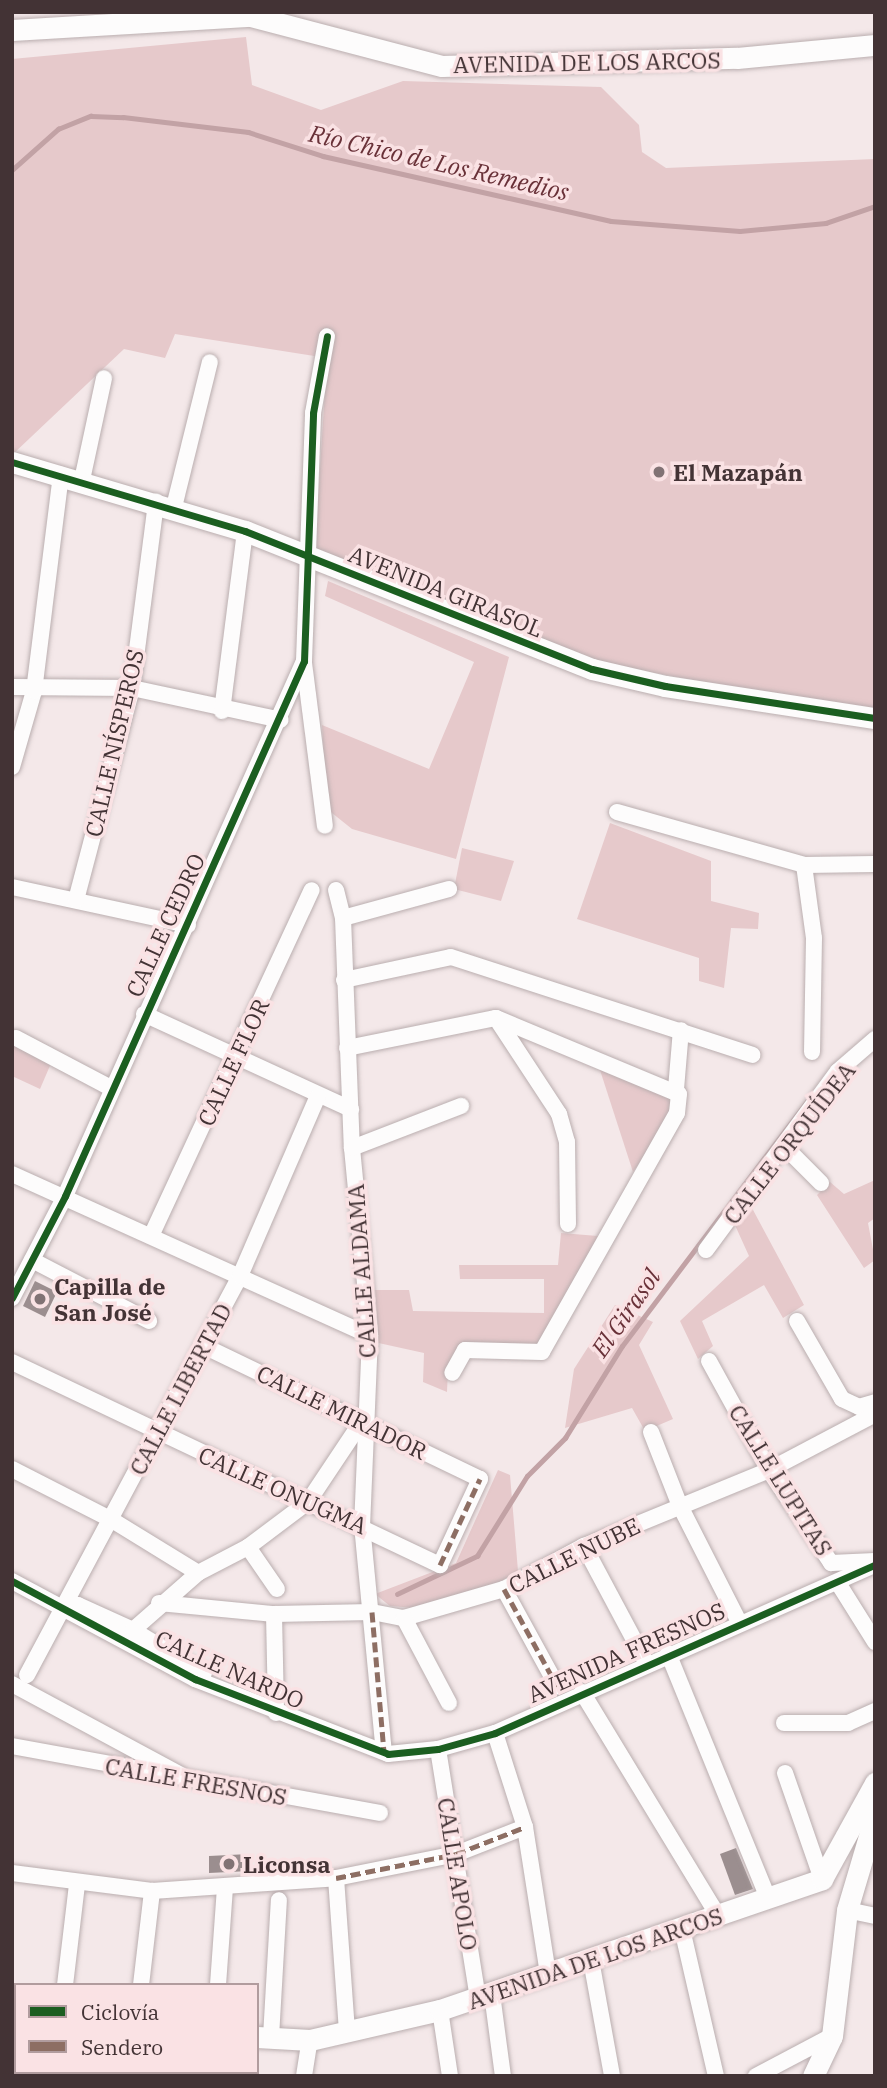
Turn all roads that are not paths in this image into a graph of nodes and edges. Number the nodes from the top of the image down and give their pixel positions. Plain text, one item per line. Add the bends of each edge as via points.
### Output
1 (12, 30) edge
2 (875, 45) edge
3 (327, 336) dead end
4 (210, 362) dead end
5 (104, 378) dead end
6 (12, 462) edge
7 (71, 478) junction
8 (165, 504) junction
9 (245, 531) junction
10 (307, 556) junction
11 (304, 661) junction
12 (12, 687) edge
13 (132, 688) junction
14 (34, 691) junction
15 (222, 711) junction
16 (875, 718) edge
17 (281, 720) junction
18 (12, 767) edge
19 (617, 812) dead end
20 (325, 826) dead end
21 (875, 864) edge
22 (804, 865) junction
23 (12, 887) edge
24 (449, 889) dead end
25 (312, 890) dead end
26 (336, 890) dead end
27 (76, 900) junction
28 (343, 918) junction
29 (188, 925) junction
30 (344, 980) junction
31 (144, 1014) junction
32 (496, 1018) junction
33 (681, 1030) junction
34 (16, 1038) dead end
35 (871, 1043) edge
36 (347, 1048) junction
37 (812, 1052) dead end
38 (752, 1055) dead end
39 (235, 1059) junction
40 (111, 1088) junction
41 (676, 1089) junction
42 (318, 1096) junction
43 (461, 1106) dead end
44 (351, 1109) junction
45 (785, 1147) junction
46 (352, 1148) junction
47 (12, 1174) edge
48 (821, 1184) dead end
49 (65, 1196) junction
50 (569, 1224) dead end
51 (152, 1234) junction
52 (706, 1250) dead end
53 (32, 1260) junction
54 (240, 1276) junction
55 (12, 1298) edge
56 (149, 1321) dead end
57 (797, 1321) dead end
58 (370, 1336) junction
59 (204, 1346) junction
60 (709, 1361) dead end
61 (12, 1363) edge
62 (452, 1373) dead end
63 (875, 1402) edge
64 (875, 1414) edge
65 (362, 1421) junction
66 (651, 1432) dead end
67 (156, 1433) junction
68 (12, 1469) edge
69 (769, 1470) junction
70 (308, 1502) junction
71 (680, 1506) junction
72 (112, 1520) junction
73 (362, 1525) junction
74 (584, 1546) junction
75 (248, 1547) junction
76 (875, 1563) edge
77 (440, 1565) joint
78 (198, 1573) junction
79 (12, 1580) edge
80 (838, 1583) junction
81 (277, 1589) dead end
82 (504, 1589) junction
83 (159, 1603) junction
84 (64, 1605) junction
85 (372, 1612) junction
86 (274, 1614) junction
87 (404, 1618) junction
88 (739, 1622) junction
89 (133, 1630) junction
90 (875, 1642) edge
91 (668, 1653) junction
92 (648, 1664) junction
93 (27, 1675) dead end
94 (12, 1684) edge
95 (556, 1686) dead end
96 (219, 1687) junction
97 (582, 1692) junction
98 (449, 1703) dead end
99 (875, 1711) edge
100 (276, 1713) junction
101 (784, 1723) dead end
102 (495, 1733) junction
103 (12, 1746) edge
104 (438, 1749) junction
105 (386, 1753) junction
106 (785, 1773) dead end
107 (875, 1783) edge
108 (198, 1784) junction
109 (380, 1813) dead end
110 (875, 1816) edge
111 (525, 1827) junction
112 (870, 1836) edge
113 (456, 1854) junction
114 (12, 1873) edge
115 (336, 1878) junction
116 (822, 1879) junction
117 (77, 1884) junction
118 (225, 1887) junction
119 (152, 1891) junction
120 (768, 1898) junction
121 (279, 1900) dead end
122 (847, 1910) junction
123 (718, 1916) junction
124 (875, 1916) edge
125 (682, 1929) junction
126 (591, 1961) junction
127 (548, 1974) junction
128 (65, 1983) edge
129 (141, 1983) edge
130 (218, 1983) edge
131 (485, 1996) junction
132 (440, 2011) junction
133 (347, 2033) junction
134 (832, 2036) junction
135 (264, 2037) edge
136 (310, 2040) junction
137 (304, 2076) edge
138 (450, 2076) edge
139 (503, 2076) edge
140 (612, 2076) edge
141 (716, 2076) edge
142 (756, 2076) edge
143 (813, 2076) edge

1 - 2 main road, AVENIDA DE LOS ARCOS via 251,16 442,66 737,58
3 - 10 street, CALLE CEDRO via 313,413
4 - 8 street, CALLE NÍSPEROS
5 - 7 street
6 - 7 main road, AVENIDA GIRASOL
7 - 8 main road, AVENIDA GIRASOL
7 - 14 street
8 - 9 main road, AVENIDA GIRASOL
8 - 13 street, CALLE NÍSPEROS
9 - 10 main road, AVENIDA GIRASOL
9 - 15 street
10 - 11 street, CALLE CEDRO
10 - 16 main road, AVENIDA GIRASOL via 592,669 665,686
11 - 17 street, CALLE CEDRO
11 - 20 street
12 - 14 street
13 - 14 street
13 - 15 street
13 - 27 street, CALLE NÍSPEROS
14 - 18 street
15 - 17 street
17 - 29 street, CALLE CEDRO
19 - 22 street
21 - 22 street
22 - 37 street via 814,938
23 - 27 street
24 - 28 street
25 - 39 street, CALLE FLOR
26 - 28 street, CALLE ALDAMA
27 - 29 street
28 - 30 street, CALLE ALDAMA
29 - 31 street, CALLE CEDRO
30 - 33 street via 451,957
30 - 36 street, CALLE ALDAMA
31 - 39 street
31 - 40 street, CALLE CEDRO
32 - 36 street
32 - 41 street
32 - 50 street via 559,1114 567,1142
33 - 38 street
33 - 41 street
34 - 40 street
35 - 45 street, CALLE ORQUÍDEA via 838,1072
36 - 44 street, CALLE ALDAMA
39 - 42 street
39 - 51 street, CALLE FLOR
40 - 49 street, CALLE CEDRO
41 - 62 street via 677,1113 542,1352 466,1350
42 - 44 street
42 - 54 street, CALLE LIBERTAD
43 - 46 street
44 - 46 street, CALLE ALDAMA
45 - 48 street
45 - 52 street, CALLE ORQUÍDEA
46 - 58 street, CALLE ALDAMA
47 - 49 street
49 - 51 street
49 - 53 street, CALLE CEDRO
51 - 54 street
53 - 55 street, CALLE CEDRO
53 - 56 street
54 - 58 street
54 - 59 street, CALLE LIBERTAD
57 - 63 street via 842,1399 859,1407
58 - 65 street, CALLE ALDAMA
59 - 65 street, CALLE MIRADOR
59 - 67 street, CALLE LIBERTAD
60 - 69 street, CALLE LUPITAS
61 - 67 street, CALLE ONUGMA
64 - 69 street, CALLE NUBE
65 - 70 street, CALLE ALDAMA
65 - 73 street
65 - 77 street, CALLE MIRADOR via 480,1479
66 - 71 street
67 - 70 street, CALLE ONUGMA
67 - 72 street, CALLE LIBERTAD
68 - 72 street
69 - 71 street, CALLE NUBE
69 - 76 street, CALLE LUPITAS via 831,1563
70 - 73 street, CALLE ONUGMA
70 - 75 street, CALLE ALDAMA
71 - 74 street, CALLE NUBE
71 - 88 street
72 - 78 street
72 - 84 street, CALLE LIBERTAD
73 - 77 street, CALLE ONUGMA
73 - 85 street
74 - 82 street, CALLE NUBE
74 - 92 street
75 - 78 street, CALLE ALDAMA
75 - 81 street
76 - 80 street, AVENIDA FRESNOS
78 - 83 street, CALLE ALDAMA
79 - 84 street
80 - 88 street, AVENIDA FRESNOS
80 - 90 street
82 - 87 street, CALLE NUBE
82 - 95 street
83 - 86 street, CALLE NUBE
83 - 89 street, CALLE ALDAMA
84 - 89 street, CALLE NARDO via 78,1605
84 - 93 street, CALLE LIBERTAD
84 - 96 street, CALLE NARDO via 79,1619
85 - 86 street, CALLE NUBE
85 - 87 street, CALLE NUBE
85 - 105 street
86 - 100 street
87 - 98 street
88 - 91 street, AVENIDA FRESNOS
89 - 96 street, CALLE NARDO
91 - 92 street, AVENIDA FRESNOS
91 - 120 street
92 - 97 street, AVENIDA FRESNOS
94 - 108 street
96 - 100 street, CALLE NARDO
97 - 102 street, AVENIDA FRESNOS
97 - 123 street
99 - 101 street via 848,1723
100 - 105 street, CALLE NARDO
102 - 104 street, AVENIDA FRESNOS
102 - 111 street
103 - 108 street, CALLE FRESNOS
104 - 105 street, AVENIDA FRESNOS
104 - 113 street, CALLE APOLO
106 - 116 street
107 - 116 main road
108 - 109 street, CALLE FRESNOS
110 - 112 main road
111 - 113 street
111 - 127 street
112 - 122 main road
113 - 115 street
113 - 131 street, CALLE APOLO
114 - 117 street
115 - 118 street
115 - 133 street
116 - 120 main road, AVENIDA DE LOS ARCOS
117 - 119 street
117 - 128 street
118 - 119 street
118 - 130 street
119 - 129 street
120 - 123 main road, AVENIDA DE LOS ARCOS
121 - 135 street
122 - 124 street
122 - 134 main road
123 - 125 main road, AVENIDA DE LOS ARCOS
125 - 126 main road, AVENIDA DE LOS ARCOS
125 - 141 street
126 - 127 main road, AVENIDA DE LOS ARCOS
126 - 140 street
127 - 131 main road, AVENIDA DE LOS ARCOS
131 - 132 main road, AVENIDA DE LOS ARCOS
131 - 139 street, CALLE APOLO
132 - 133 main road, AVENIDA DE LOS ARCOS
132 - 138 street
133 - 136 main road, AVENIDA DE LOS ARCOS
134 - 142 street
134 - 143 main road
135 - 136 main road, AVENIDA DE LOS ARCOS
136 - 137 street

